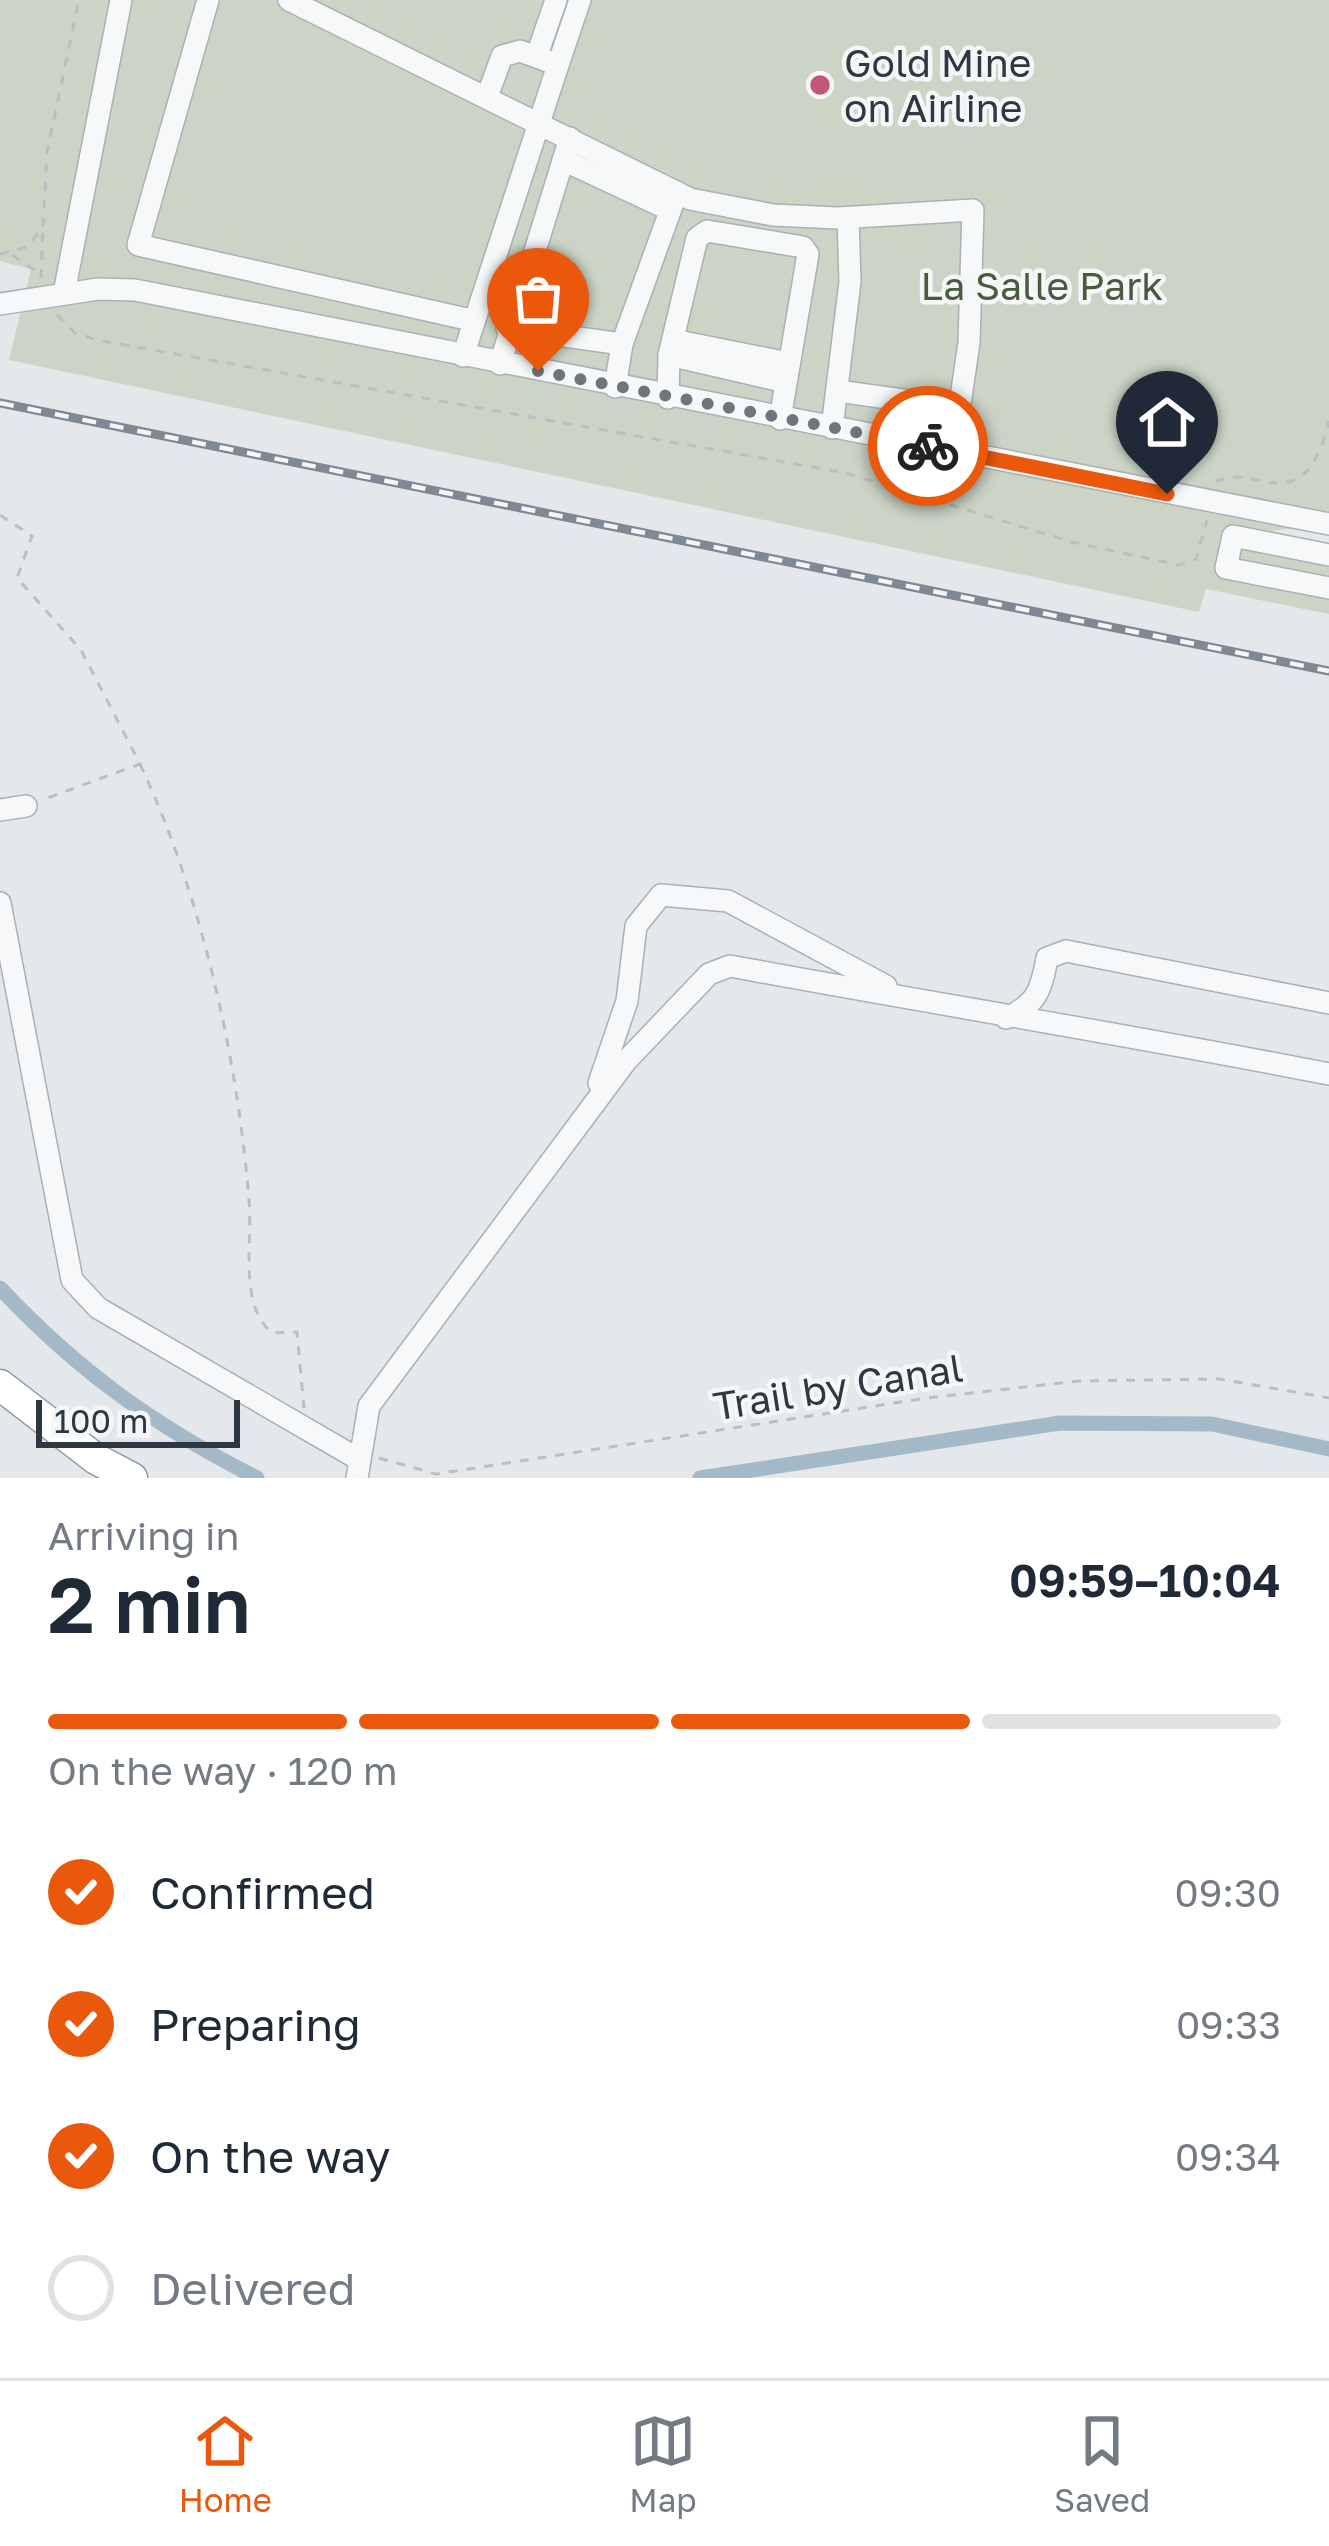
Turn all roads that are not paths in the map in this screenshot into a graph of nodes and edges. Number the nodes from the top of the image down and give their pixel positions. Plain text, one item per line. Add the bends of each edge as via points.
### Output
1 (121, 0) edge
2 (208, 0) edge
3 (289, 0) edge
4 (556, 0) edge
5 (580, 0) edge
6 (547, 60) junction
7 (487, 97) junction
8 (541, 123) junction
9 (567, 149) junction
10 (674, 201) junction
11 (848, 218) junction
12 (169, 255) junction
13 (279, 279) junction
14 (326, 289) junction
15 (56, 294) junction
16 (155, 294) junction
17 (0, 304) edge
18 (396, 304) junction
19 (266, 316) junction
20 (471, 320) junction
21 (313, 326) junction
22 (507, 328) junction
23 (386, 340) junction
24 (622, 344) junction
25 (671, 348) junction
26 (463, 356) junction
27 (500, 364) junction
28 (787, 373) junction
29 (615, 387) junction
30 (838, 391) junction
31 (668, 398) junction
32 (959, 409) junction
33 (780, 419) junction
34 (832, 428) junction
35 (952, 451) junction
36 (1329, 524) edge
37 (1329, 555) edge
38 (1329, 588) edge
39 (26, 806) road end
40 (0, 810) edge
41 (0, 904) edge
42 (913, 1000) junction
43 (1329, 1003) edge
44 (1005, 1018) junction
45 (1329, 1074) edge
46 (586, 1114) junction
47 (6, 1392) edge
48 (359, 1462) edge
49 (132, 1478) edge

1 - 15 street
2 - 12 street via 138,245
3 - 7 street
4 - 6 street
5 - 6 street
6 - 7 street via 520,51 502,56
6 - 8 street
7 - 8 street
8 - 9 street
8 - 20 street
9 - 10 street
9 - 22 street
10 - 11 street
10 - 24 street
11 - 30 street
11 - 32 street via 973,210
12 - 13 street
12 - 16 street
13 - 14 street
13 - 19 street
14 - 18 street
14 - 21 street
15 - 16 street
15 - 17 street
16 - 19 street
18 - 20 street
18 - 23 street
19 - 21 street
20 - 26 street
21 - 23 street
22 - 24 street
22 - 27 street
23 - 26 street
24 - 29 street
25 - 28 street
25 - 28 street via 697,238 707,231 803,247
25 - 31 street
26 - 27 street
27 - 29 street
28 - 33 street
29 - 31 street
30 - 32 street
30 - 34 street
31 - 33 street
32 - 35 street
33 - 34 street
34 - 35 street
35 - 36 street
37 - 38 street via 1232,536 1226,568
39 - 40 street
41 - 48 street via 73,1280 98,1308
42 - 44 street
42 - 46 street via 730,966 695,988
42 - 46 street via 728,901 661,895 636,926 627,1000
43 - 44 street via 1066,951 1047,958 1042,992 1027,1009
44 - 45 street via 1060,1021
46 - 48 street via 369,1406
47 - 49 highway

